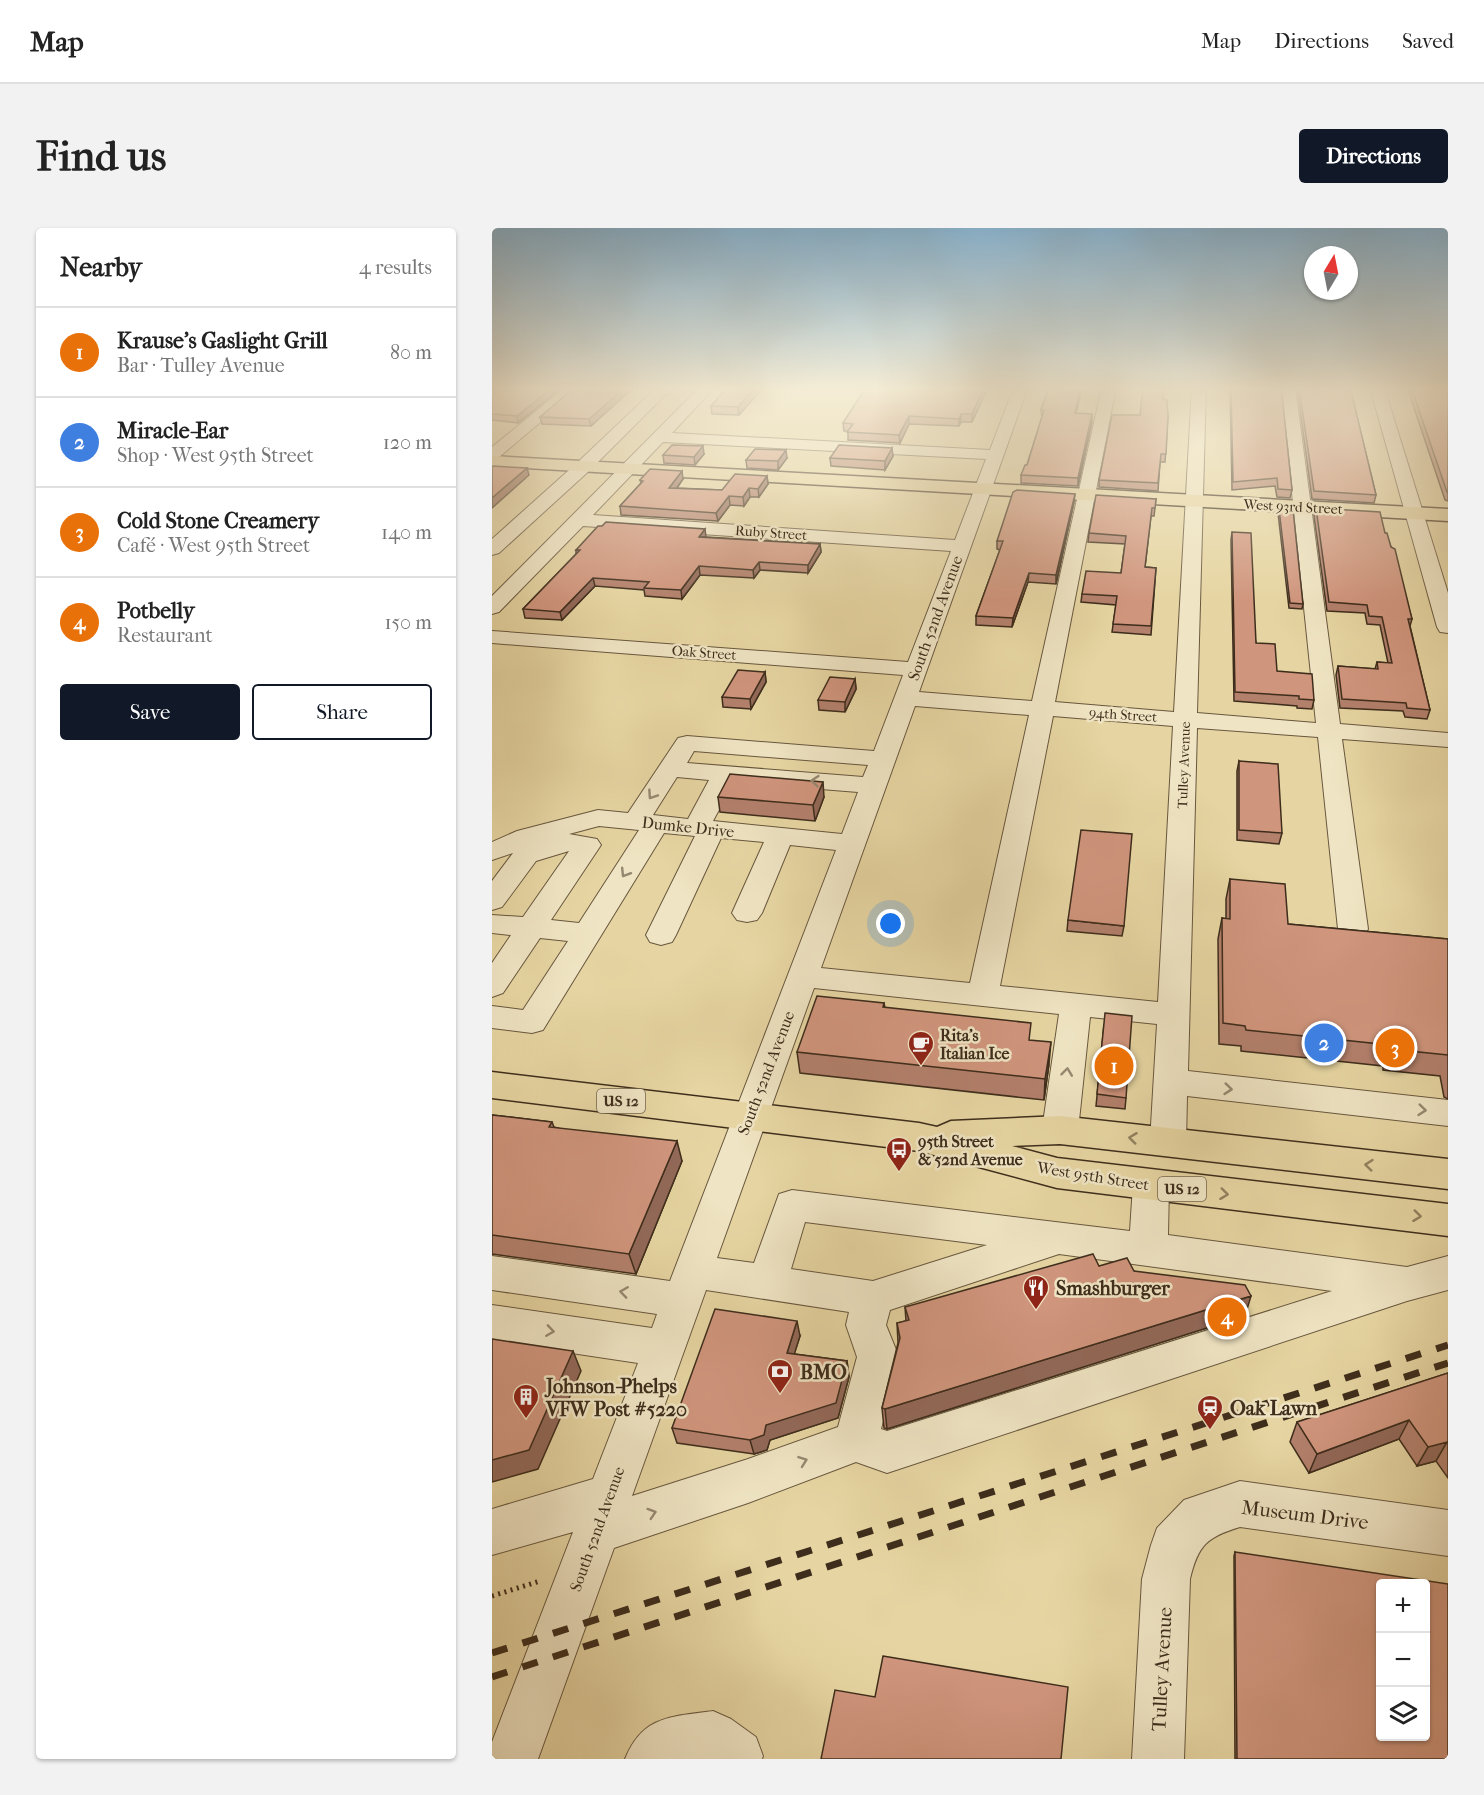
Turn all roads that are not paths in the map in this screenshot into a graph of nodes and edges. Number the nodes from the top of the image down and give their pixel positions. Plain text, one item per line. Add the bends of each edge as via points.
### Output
1 (592, 458) edge
2 (640, 458) edge
3 (995, 458) edge
4 (1095, 458) edge
5 (1196, 458) edge
6 (1297, 458) edge
7 (1398, 458) edge
8 (492, 461) edge
9 (584, 466) junction
10 (630, 469) junction
11 (983, 489) junction
12 (1087, 495) junction
13 (1195, 501) junction
14 (1303, 507) junction
15 (1414, 513) junction
16 (1448, 515) edge
17 (580, 520) junction
18 (962, 546) junction
19 (492, 549) edge
20 (492, 608) edge
21 (1448, 627) edge
22 (492, 638) edge
23 (916, 669) junction
24 (906, 698) junction
25 (1042, 708) junction
26 (1186, 719) junction
27 (1328, 731) junction
28 (1448, 740) edge
29 (883, 759) junction
30 (670, 769) junction
31 (726, 773) junction
32 (873, 786) junction
33 (645, 823) junction
34 (704, 828) junction
35 (780, 836) junction
36 (852, 843) junction
37 (492, 852) edge
38 (492, 902) edge
39 (747, 913) dead end
40 (492, 924) edge
41 (531, 928) junction
42 (1353, 929) edge
43 (588, 933) junction
44 (661, 936) dead end
45 (802, 976) junction
46 (492, 986) edge
47 (983, 995) junction
48 (1076, 1004) junction
49 (1173, 1015) junction
50 (492, 1017) edge
51 (1170, 1082) junction
52 (492, 1085) edge
53 (1448, 1113) edge
54 (749, 1116) junction
55 (1060, 1130) junction
56 (919, 1137) junction
57 (1168, 1142) junction
58 (1448, 1174) edge
59 (1151, 1185) junction
60 (1448, 1220) edge
61 (1059, 1238) junction
62 (1148, 1249) junction
63 (492, 1273) edge
64 (1448, 1273) edge
65 (767, 1282) junction
66 (1407, 1284) junction
67 (687, 1286) junction
68 (873, 1298) junction
69 (492, 1323) edge
70 (663, 1348) junction
71 (856, 1441) junction
72 (492, 1532) edge
73 (596, 1532) junction
74 (1448, 1533) edge
75 (1166, 1579) joint
76 (512, 1759) edge
77 (651, 1759) edge
78 (736, 1759) edge
79 (1158, 1759) edge

1 - 9 street
2 - 10 street
3 - 11 street, South 52nd Avenue
4 - 12 street
5 - 13 street, Tulley Avenue
6 - 14 street
7 - 15 street
8 - 9 main road, West 93rd Street
9 - 10 main road, West 93rd Street
9 - 19 street
10 - 11 main road, West 93rd Street
10 - 17 street
11 - 12 main road, West 93rd Street
11 - 18 street, South 52nd Avenue
12 - 13 main road, West 93rd Street
12 - 25 street
13 - 14 main road, West 93rd Street
13 - 26 street, Tulley Avenue
14 - 15 main road, West 93rd Street
14 - 27 street
15 - 16 main road, West 93rd Street
15 - 21 street
17 - 18 street, Ruby Street
17 - 20 street
18 - 23 street, South 52nd Avenue
22 - 23 street, Oak Street
23 - 24 street, South 52nd Avenue
24 - 25 street, 94th Street
24 - 29 street, South 52nd Avenue
25 - 26 street, 94th Street
25 - 47 street
26 - 27 street, 94th Street
26 - 49 street, Tulley Avenue
27 - 28 street, 94th Street
27 - 42 street
29 - 30 street via 687,743
29 - 32 street, South 52nd Avenue
30 - 31 street
30 -> 33 street
32 -> 31 street
31 - 34 street
32 - 36 street, South 52nd Avenue
33 - 34 street, Dumke Drive
33 - 37 street, Dumke Drive via 598,818 527,837
33 -> 43 street
34 - 35 street, Dumke Drive
34 - 44 street
35 - 36 street, Dumke Drive
35 - 39 street
36 - 45 street, South 52nd Avenue
38 - 41 street via 526,855 567,842 587,845
40 - 41 street
41 - 43 street
41 - 46 street
43 - 50 street via 532,1022
45 - 47 street
45 - 54 street, South 52nd Avenue
47 - 48 street
48 - 49 street
55 -> 48 street
49 - 51 street, Tulley Avenue
51 -> 53 street
51 - 57 street, Tulley Avenue
52 - 54 main road, West 95th Street / US 12
54 - 56 main road, West 95th Street / US 12
54 - 67 street, South 52nd Avenue
55 - 56 main road, West 95th Street / US 12
57 -> 55 main road, West 95th Street / US 12
56 - 59 main road, West 95th Street / US 12 via 1057,1173
58 -> 57 main road, West 95th Street / US 12
59 -> 60 main road, West 95th Street / US 12
59 - 62 street
61 - 62 street
61 - 65 street via 792,1205
61 - 68 street
62 - 66 street
67 -> 63 street
64 - 66 street
65 - 67 street
65 - 68 street
66 - 71 street via 887,1452
67 - 70 street, South 52nd Avenue
68 - 71 street via 866,1325 878,1357
69 -> 70 street
70 - 73 street, South 52nd Avenue
73 -> 71 street
72 - 73 street
73 - 76 street, South 52nd Avenue
74 - 75 street, Museum Drive via 1240,1504 1200,1516 1174,1545
75 - 79 street, Tulley Avenue
77 - 78 street via 670,1743 713,1737

